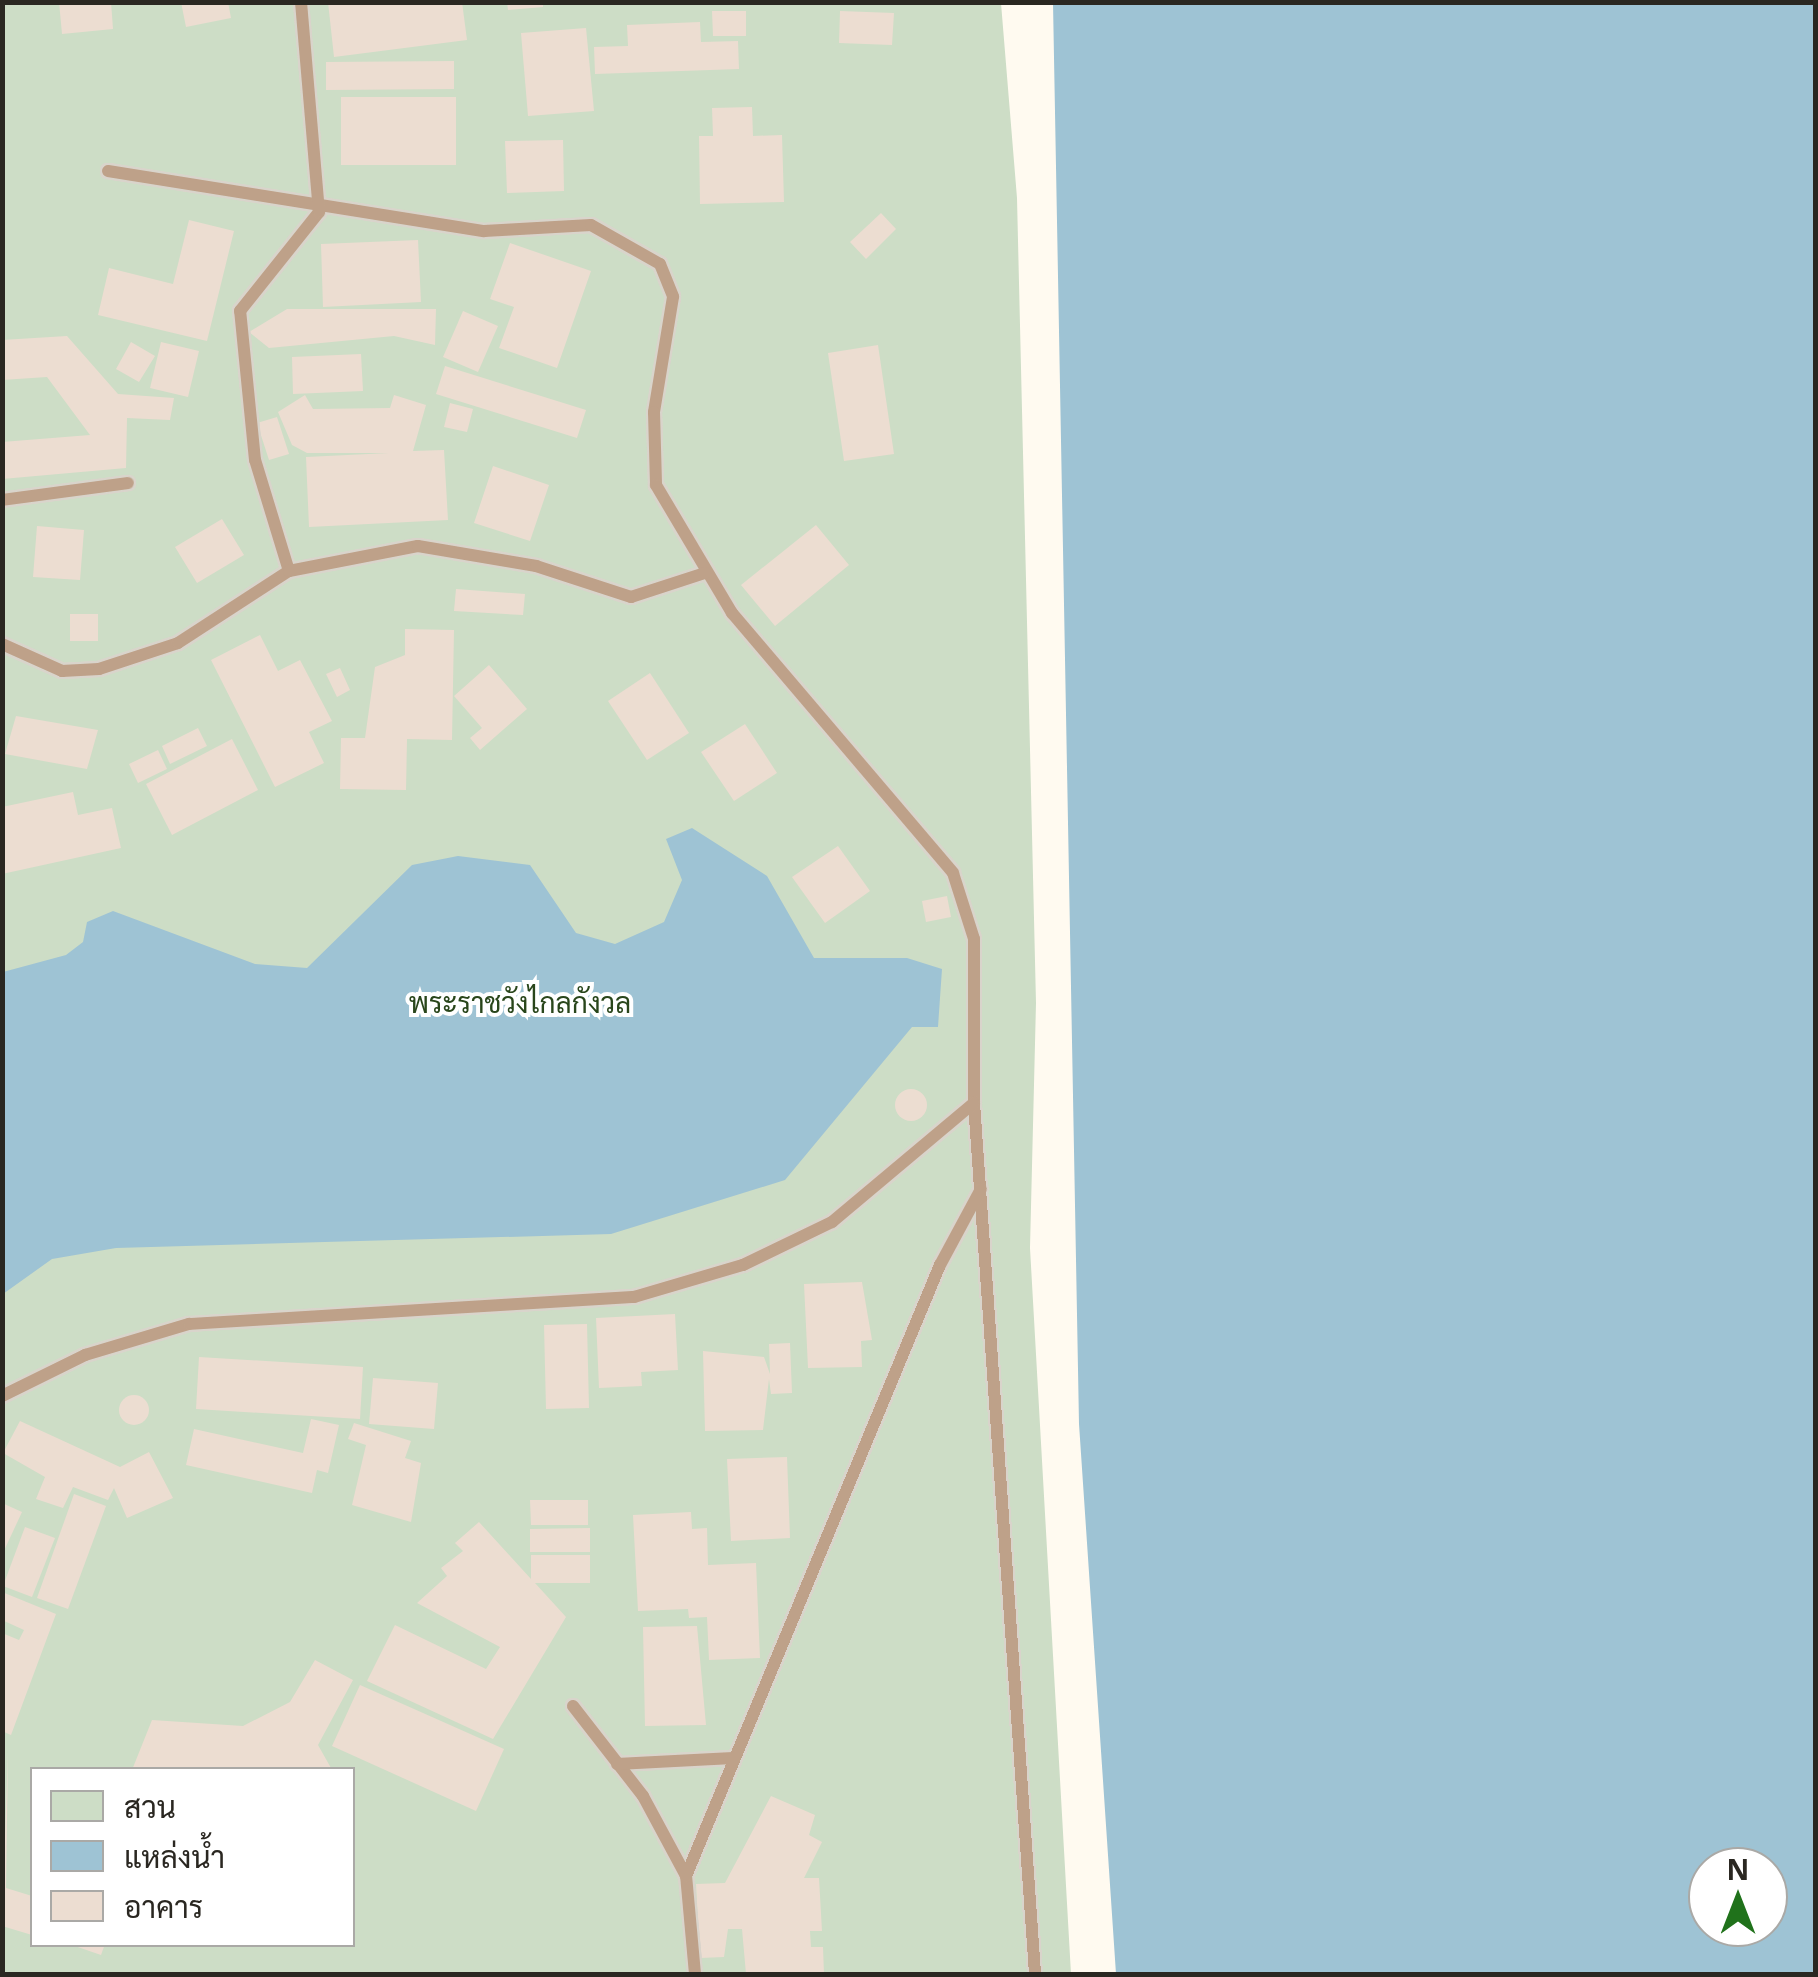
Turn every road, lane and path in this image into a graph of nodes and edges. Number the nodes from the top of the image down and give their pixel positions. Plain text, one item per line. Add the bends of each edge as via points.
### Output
1 (301, 2) edge
2 (108, 171) dead end
3 (319, 212) junction
4 (128, 483) dead end
5 (2, 500) edge
6 (289, 571) junction
7 (705, 573) junction
8 (2, 644) edge
9 (974, 1103) junction
10 (981, 1188) junction
11 (2, 1396) edge
12 (573, 1706) dead end
13 (733, 1758) junction
14 (617, 1764) junction
15 (686, 1876) junction
16 (695, 1974) edge
17 (1035, 1974) edge

1 - 3 lane
2 - 3 lane
3 - 6 lane via 240,310 254,460
3 - 7 lane via 484,230 591,225 660,264 672,297 654,412 656,484
4 - 5 lane
6 - 7 lane via 418,546 536,566 631,597
6 - 8 lane via 178,643 99,670 62,671
7 - 9 lane via 953,873 974,939
9 - 10 lane
9 - 11 lane via 832,1222 725,1270 634,1298 189,1324 85,1355
10 - 13 lane via 940,1264 901,1375
10 - 17 lane
12 - 14 lane
13 - 14 lane
13 - 15 lane
14 - 15 lane
15 - 16 lane

